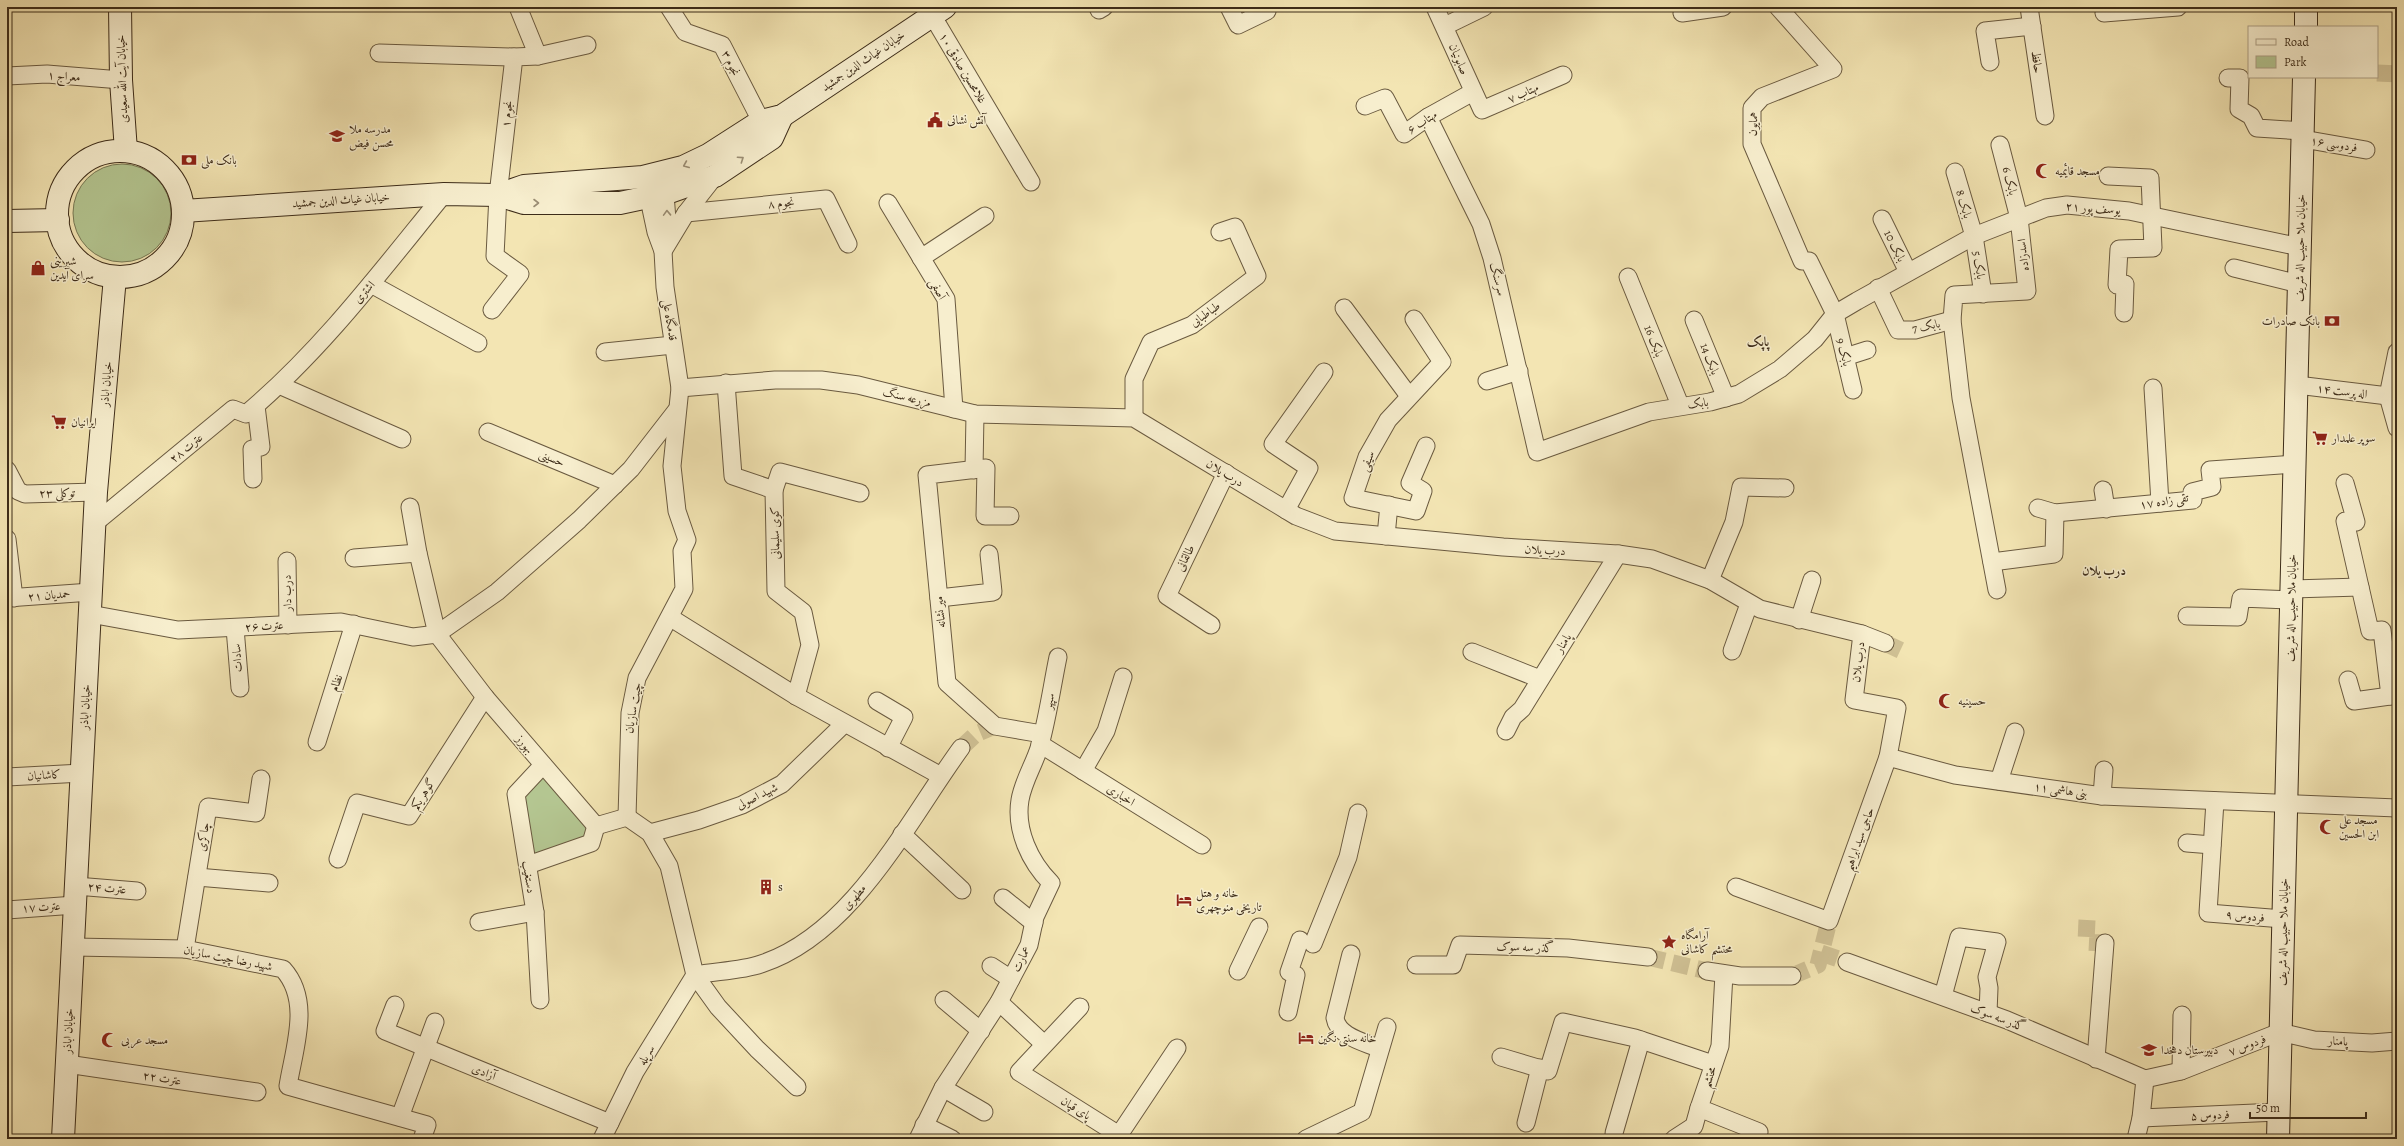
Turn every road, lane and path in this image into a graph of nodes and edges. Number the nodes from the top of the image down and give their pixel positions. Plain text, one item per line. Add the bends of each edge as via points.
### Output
1 (120, 7) edge
2 (518, 7) edge
3 (669, 7) edge
4 (1098, 7) edge
5 (1104, 7) edge
6 (1229, 7) edge
7 (1435, 7) edge
8 (1484, 7) edge
9 (1723, 7) edge
10 (1778, 7) edge
11 (2029, 7) edge
12 (2178, 7) edge
13 (2306, 7) edge
14 (935, 10) edge
15 (1267, 11) dead end
16 (1682, 13) dead end
17 (2104, 13) dead end
18 (1445, 26) junction
19 (2032, 26) junction
20 (2306, 26) edge
21 (587, 45) dead end
22 (379, 52) dead end
23 (538, 56) junction
24 (514, 57) junction
25 (1990, 62) dead end
26 (1563, 75) dead end
27 (7, 76) edge
28 (2228, 78) dead end
29 (2304, 78) edge
30 (121, 80) junction
31 (1473, 92) junction
32 (1365, 106) dead end
33 (1482, 110) joint
34 (782, 116) junction
35 (2045, 116) dead end
36 (1428, 117) junction
37 (761, 121) junction
38 (2303, 135) junction
39 (2000, 145) dead end
40 (2366, 150) dead end
41 (126, 151) junction
42 (1955, 172) dead end
43 (715, 176) junction
44 (2108, 176) dead end
45 (1031, 182) dead end
46 (655, 185) junction
47 (444, 194) junction
48 (498, 195) junction
49 (888, 204) dead end
50 (183, 210) junction
51 (686, 213) junction
52 (985, 216) dead end
53 (2153, 216) junction
54 (2019, 218) junction
55 (1882, 219) dead end
56 (58, 220) junction
57 (7, 221) edge
58 (1227, 230) dead end
59 (1974, 236) junction
60 (848, 244) dead end
61 (2300, 247) junction
62 (663, 251) junction
63 (921, 258) junction
64 (2234, 268) dead end
65 (1908, 272) junction
66 (116, 276) junction
67 (1628, 277) dead end
68 (371, 284) junction
69 (2299, 284) junction
70 (1878, 288) junction
71 (1983, 294) junction
72 (1344, 308) dead end
73 (492, 310) dead end
74 (2124, 313) dead end
75 (1835, 314) junction
76 (1414, 319) dead end
77 (1694, 320) dead end
78 (1952, 320) junction
79 (478, 343) dead end
80 (674, 345) junction
81 (1867, 350) dead end
82 (605, 352) dead end
83 (2397, 352) edge
84 (1845, 358) junction
85 (1519, 371) junction
86 (1324, 372) dead end
87 (1488, 381) dead end
88 (726, 383) junction
89 (279, 385) junction
90 (2296, 385) junction
91 (680, 388) junction
92 (2153, 388) dead end
93 (1853, 390) dead end
94 (1409, 396) junction
95 (2388, 396) junction
96 (1726, 398) junction
97 (1680, 405) junction
98 (256, 406) junction
99 (954, 409) junction
100 (676, 411) junction
101 (975, 414) junction
102 (1134, 418) junction
103 (2397, 428) edge
104 (488, 432) dead end
105 (402, 439) dead end
106 (1426, 446) dead end
107 (1537, 452) joint
108 (2295, 464) junction
109 (980, 469) junction
110 (7, 470) edge
111 (1226, 473) junction
112 (253, 479) dead end
113 (2345, 483) dead end
114 (615, 485) junction
115 (1785, 488) dead end
116 (774, 490) junction
117 (2103, 490) dead end
118 (96, 492) junction
119 (860, 492) dead end
120 (2160, 503) junction
121 (1389, 505) junction
122 (410, 507) dead end
123 (2038, 508) dead end
124 (2106, 509) junction
125 (1286, 510) junction
126 (2055, 513) junction
127 (1010, 516) dead end
128 (95, 523) junction
129 (1386, 536) junction
130 (7, 538) edge
131 (418, 553) junction
132 (989, 554) dead end
133 (1618, 554) junction
134 (354, 558) dead end
135 (287, 561) dead end
136 (1992, 562) junction
137 (1710, 580) junction
138 (1812, 580) dead end
139 (2360, 587) junction
140 (1997, 590) dead end
141 (91, 592) junction
142 (2291, 594) junction
143 (11, 598) edge
144 (939, 598) junction
145 (1749, 604) junction
146 (90, 614) junction
147 (2187, 616) dead end
148 (671, 618) junction
149 (1799, 620) junction
150 (354, 624) junction
151 (288, 625) junction
152 (1211, 625) dead end
153 (235, 628) junction
154 (437, 634) junction
155 (1862, 634) junction
156 (1885, 643) tunnel mouth
157 (1732, 651) dead end
158 (1472, 652) dead end
159 (1058, 657) dead end
160 (1123, 677) dead end
161 (1540, 679) junction
162 (2348, 680) dead end
163 (240, 688) dead end
164 (796, 696) junction
165 (2393, 696) edge
166 (485, 697) junction
167 (877, 702) dead end
168 (844, 724) junction
169 (1506, 730) dead end
170 (2015, 732) dead end
171 (1041, 739) junction
172 (317, 742) dead end
173 (888, 748) junction
174 (961, 748) tunnel mouth
175 (1888, 757) junction
176 (543, 765) junction
177 (2104, 770) dead end
178 (1083, 771) junction
179 (82, 773) junction
180 (941, 776) junction
181 (7, 777) edge
182 (261, 779) dead end
183 (2000, 781) junction
184 (2102, 796) junction
185 (2215, 801) junction
186 (2286, 804) junction
187 (2397, 810) edge
188 (1358, 813) dead end
189 (627, 817) junction
190 (596, 826) junction
191 (650, 833) junction
192 (902, 834) junction
193 (2187, 843) dead end
194 (1202, 845) dead end
195 (2212, 845) junction
196 (338, 859) dead end
197 (528, 865) junction
198 (197, 877) junction
199 (269, 884) dead end
200 (1736, 887) dead end
201 (962, 890) dead end
202 (137, 891) dead end
203 (76, 895) junction
204 (1003, 898) dead end
205 (7, 910) edge
206 (535, 912) junction
207 (2283, 919) junction
208 (479, 922) dead end
209 (1034, 923) junction
210 (1259, 927) dead end
211 (2105, 943) dead end
212 (73, 947) junction
213 (185, 949) junction
214 (1351, 954) dead end
215 (1648, 957) tunnel mouth
216 (1847, 962) tunnel mouth
217 (1416, 965) dead end
218 (991, 966) dead end
219 (1238, 971) dead end
220 (1707, 971) tunnel mouth
221 (695, 974) junction
222 (1724, 974) junction
223 (1792, 976) tunnel mouth
224 (1011, 980) junction
225 (1943, 996) junction
226 (540, 1000) dead end
227 (944, 1000) dead end
228 (999, 1002) junction
229 (395, 1005) dead end
230 (1080, 1007) dead end
231 (1288, 1012) dead end
232 (1988, 1012) junction
233 (2182, 1015) dead end
234 (435, 1022) dead end
235 (1387, 1027) dead end
236 (980, 1031) junction
237 (2280, 1032) junction
238 (1641, 1040) junction
239 (2397, 1041) edge
240 (1044, 1044) junction
241 (426, 1047) junction
242 (1177, 1048) dead end
243 (1380, 1049) junction
244 (1502, 1057) dead end
245 (2096, 1059) junction
246 (67, 1064) junction
247 (1714, 1064) junction
248 (1540, 1068) junction
249 (2181, 1071) junction
250 (2145, 1079) junction
251 (797, 1086) dead end
252 (943, 1088) junction
253 (257, 1092) dead end
254 (1698, 1108) junction
255 (984, 1112) dead end
256 (2278, 1112) junction
257 (400, 1117) junction
258 (2141, 1118) junction
259 (610, 1123) junction
260 (1526, 1123) dead end
261 (921, 1132) edge
262 (1614, 1133) dead end
263 (63, 1139) edge
264 (422, 1139) edge
265 (602, 1139) edge
266 (952, 1139) edge
267 (1306, 1139) edge
268 (1674, 1139) edge
269 (1757, 1139) edge
270 (2136, 1139) edge
271 (2278, 1139) edge

1 - 30 main road, خیابان آیت الله سعیدی
2 - 23 street
3 - 37 street, نجوم ۳ via 685,32 722,45
4 - 5 street via 1099,10
6 - 15 street via 1238,25
7 - 18 street, صابونیان
8 - 18 street
9 - 16 street
10 - 75 street, همایون via 1833,69 1762,97 1752,108 1752,144 1802,261 1809,261
11 - 19 street, حافظ
12 - 17 street
13 - 20 main road
14 - 34 main road, خیابان غیاث الدین جمشید
14 - 45 street, غلامحسین صادقی ۱۰
18 - 31 street, صابونیان
19 - 25 street via 1985,31
19 - 35 street, حافظ
21 - 23 street
22 - 24 street
23 - 24 street
24 - 48 street, نجوم ۱
26 - 33 street, مهتاب ۷
27 - 30 street, معراج ۱ via 47,74
28 - 38 street, فردوسی ۱۶ via 2240,78 2240,109 2251,116 2257,128
29 - 38 main road, خیابان ملا حبیب اله شریف
30 - 41 main road, خیابان آیت الله سعیدی
31 - 33 street, صابونیان
31 - 36 street, مهتاب ۶
32 - 36 street, مهتاب ۶ via 1385,98 1404,134
34 - 37 main road, خیابان غیاث الدین جمشید
43 -> 34 main road, خیابان غیاث الدین جمشید via 772,138
36 - 85 street, سرسنگ via 1481,224 1499,281
37 -> 46 main road, خیابان غیاث الدین جمشید
38 - 40 street, فردوسی ۱۶
38 - 61 main road, خیابان ملا حبیب اله شریف
39 - 54 street, بابک 6
41 - 50 main road via 144,155 159,164 172,177 180,193
41 - 56 main road via 108,152 90,158 75,170 65,184
42 - 59 street, بابک 8
43 - 46 main road, خیابان غیاث الدین جمشید
43 - 51 street
44 - 53 street via 2150,178
46 - 48 main road, خیابان غیاث الدین جمشید via 620,203 524,203
46 - 62 street, قدمگاه علی via 656,232
47 - 48 main road, خیابان غیاث الدین جمشید
47 - 50 main road, خیابان غیاث الدین جمشید
47 - 68 street, اشتری
48 - 73 street via 495,256 520,274
49 - 63 street, آصفی
50 - 66 main road via 182,228 176,245 165,259 150,270 133,276
51 - 60 street, نجوم ۸ via 826,199
51 - 62 street
52 - 63 street
53 - 54 street, یوسف پور ۲۱ via 2067,205 2046,208
53 - 61 street, یوسف پور ۲۱
53 - 74 street via 2153,248 2119,249 2117,285 2125,284
54 - 59 street, یوسف پور ۲۱
54 - 71 street, اسدزاده via 2027,291
55 - 65 street, بابک 10
56 - 57 main road
56 - 66 main road via 62,237 70,252 98,273
58 - 102 street, طباطبایی via 1257,276 1192,325 1152,342 1134,379
59 - 65 street, یوسف پور ۲۱
59 - 71 street, بابک 5
61 - 69 main road, خیابان ملا حبیب اله شریف
62 - 80 street, قدمگاه علی via 665,287
63 - 99 street, آصفی via 946,299
64 - 69 street
65 - 70 street, یوسف پور ۲۱
66 - 118 main road, خیابان اباذر
67 - 97 street, بابک 16
68 - 79 street
68 - 89 street, اشتری
69 - 90 main road, خیابان ملا حبیب اله شریف
70 - 75 street, یوسف پور ۲۱
70 - 78 street, بابک 7 via 1898,330 1915,330
71 - 78 street via 1954,295
72 - 94 street
75 - 84 street, بابک 9
75 - 96 street, بابک via 1815,339 1780,370
76 - 94 street, سیفی via 1442,362
77 - 96 street, بابک 14
78 - 136 street via 1961,398
80 - 82 street
80 - 91 street, قدمگاه علی
81 - 84 street
83 - 95 street
84 - 93 street, بابک 9
85 - 87 street
85 - 107 street, سرسنگ
86 - 125 street via 1272,444 1309,468
88 - 91 street, مزرعه سنگ
88 - 99 street, مزرعه سنگ via 775,380 839,381
88 - 116 street, کوی سلیمانی via 733,476
89 - 98 street, عترت ۲۸
89 - 105 street
90 - 95 street, اله پرست ۱۴
90 - 108 main road, خیابان ملا حبیب اله شریف
91 - 100 street, چیت سازیان
92 - 120 street
94 - 121 street, سیفی via 1388,420 1367,457 1353,498
95 - 103 street
96 - 97 street, بابک
97 - 107 street, بابک via 1648,412
98 - 112 street via 261,447 252,449
98 - 128 street, عترت ۲۸ via 246,414 233,409
99 - 101 street, مزرعه سنگ
100 - 114 street via 636,464
100 - 148 street, چیت سازیان via 672,466 677,511 687,540 682,551 684,589
101 - 102 street, مزرعه سنگ
101 - 109 street
102 - 111 street, درب یلان
104 - 114 street, حسینی
106 - 121 street, سیفی via 1410,483 1423,491 1416,511
108 - 120 street, تقی زاده ۱۷ via 2210,470 2212,487 2192,492 2193,500
108 - 142 main road, خیابان ملا حبیب اله شریف
109 - 127 street via 985,516
109 - 144 street, میر نشانه via 927,475
110 - 118 street, توکلی ۲۳ via 18,491 25,494
111 - 125 street, درب یلان
111 - 152 street, طالقانی via 1167,596
113 - 139 street via 2356,522 2345,521
114 - 154 street via 521,573
115 - 137 street via 1740,487 1734,522
116 - 119 street via 780,472
116 - 164 street, کوی سلیمانی via 776,591 803,612 810,645
117 - 124 street
118 - 128 main road, خیابان اباذر
120 - 124 street, تقی زاده ۱۷
121 - 129 street
122 - 131 street
123 - 126 street
124 - 126 street, تقی زاده ۱۷
125 - 129 street, درب یلان via 1308,522 1335,531
126 - 136 street via 2054,554
128 - 141 main road, خیابان اباذر
129 - 133 street, درب یلان
130 - 143 street
131 - 134 street
131 - 154 street
132 - 144 street via 993,592
133 - 137 street, درب یلان via 1652,560
133 - 161 street, پامنار
135 - 151 street, درب دار
136 - 140 street
137 - 145 street, درب یلان
138 - 149 street
139 - 142 street
139 - 165 street via 2370,631 2382,630
141 - 143 street, حمدیان ۲۱
141 - 146 main road, خیابان اباذر
142 - 147 street via 2241,598 2238,617
142 - 186 main road, خیابان ملا حبیب اله شریف
144 - 171 street, میر نشانه via 946,683 995,726
145 - 149 street, درب یلان via 1773,614
145 - 157 street
146 - 153 street, عترت ۲۶ via 171,630
146 - 179 main road, خیابان اباذر
148 - 164 street
148 - 189 street, چیت سازیان via 637,678 630,713
149 - 155 street, درب یلان
150 - 151 street, عترت ۲۶ via 330,622
150 - 154 street, عترت ۲۶ via 413,637
150 - 172 street, نظام
151 - 153 street, عترت ۲۶
153 - 163 street, سادات
154 - 166 street, بهورز
155 - 156 street
155 - 175 street, درب یلان via 1854,700 1897,708
158 - 161 street
159 - 171 street, سپهر
160 - 178 street via 1106,731
161 - 169 street, پامنار
162 - 165 street via 2354,700
164 - 168 street
166 - 176 street, بهورز
166 - 196 street, گوهر یکم via 409,816 357,802
167 - 173 street via 904,717
168 - 173 street
168 - 191 street, شهید اصولی via 782,784 728,810
170 - 183 street
171 - 178 street, اخباری
171 - 209 street, عمارت via 1020,798 1019,811 1029,855 1050,883
173 - 180 street
174 - 180 street, مطهری
175 - 183 street, بنی هاشمی ۱۱ via 1955,775
175 - 200 street, حاجی سید ابراهیم via 1830,921
176 - 190 street, بهورز
176 - 197 street, دستغیب via 516,794
177 - 184 street
178 - 194 street, اخباری
179 - 181 street, کاشانیان
179 - 203 main road, خیابان اباذر
180 - 192 street, مطهری
182 - 198 street, چاکری via 256,813 208,806
183 - 184 street, بنی هاشمی ۱۱
184 - 185 street, بنی هاشمی ۱۱
185 - 186 street, بنی هاشمی ۱۱
185 - 195 street
186 - 187 street, بنی هاشمی ۱۱
186 - 207 main road, خیابان ملا حبیب اله شریف
188 - 231 street via 1348,856 1289,972 1296,975
189 - 190 street
189 - 191 street
190 - 197 street via 591,843
191 - 221 street via 669,866
192 - 201 street
192 - 221 street, مطهری via 854,898 818,934 800,947 760,964
193 - 195 street
195 - 207 street, فردوس ۹ via 2208,913
197 - 206 street, دستغیب
198 - 199 street
198 - 213 street, چاکری
202 - 203 street, عترت ۲۴
203 - 205 street, عترت ۱۷
203 - 212 main road, خیابان اباذر
204 - 209 street
206 - 208 street
206 - 226 street, دستغیب
207 - 237 main road, خیابان ملا حبیب اله شریف
209 - 224 street, عمارت via 1029,945
210 - 219 street
211 - 245 street
212 - 213 street, شهید رضا چیت سازیان
212 - 246 main road, خیابان اباذر
213 - 257 street, شهید رضا چیت سازیان via 283,969 292,978 301,1009 288,1086
214 - 243 street via 1335,1018 1336,1024 1340,1031
215 - 217 street, گذر سه سوک via 1568,948 1460,945 1453,965
216 - 225 street, گذر سه سوک
218 - 224 street
220 - 222 street
221 - 251 street via 718,1007 757,1049
221 - 259 street, سرپله via 636,1072
222 - 223 street via 1757,977
222 - 247 street, محتشم via 1720,1046
224 - 228 street, عمارت
225 - 232 street, گذر سه سوک
225 - 232 street via 1959,937 1997,942 1987,977
227 - 236 street
228 - 236 street, عمارت
228 - 240 street
229 - 241 street, آزادی via 385,1031
230 - 240 street, پای قپان
232 - 245 street, گذر سه سوک
233 - 249 street
234 - 241 street
235 - 243 street
236 - 252 street, عمارت
237 - 239 street, پامنار via 2333,1042
237 - 249 street, فردوس ۷
237 - 256 main road, خیابان ملا حبیب اله شریف
238 - 247 street
238 - 248 street via 1563,1022 1548,1070
238 - 262 street
240 - 242 street, پای قپان via 1019,1072 1119,1135
241 - 257 street
241 - 259 street, آزادی
243 - 267 street via 1362,1112
244 - 248 street
245 - 250 street, گذر سه سوک
246 - 253 street, عترت ۲۲
246 - 263 main road, خیابان اباذر
247 - 254 street, محتشم
248 - 260 street
249 - 250 street, فردوس ۷
250 - 258 street
252 - 255 street
252 - 261 street, عمارت
254 - 268 street, محتشم via 1694,1126
254 - 269 street via 1759,1132
256 - 258 street, فردوس ۵
256 - 271 main road, خیابان ملا حبیب اله شریف
257 - 264 street via 427,1125
258 - 270 street
259 - 265 street, سرپله
261 - 266 street

